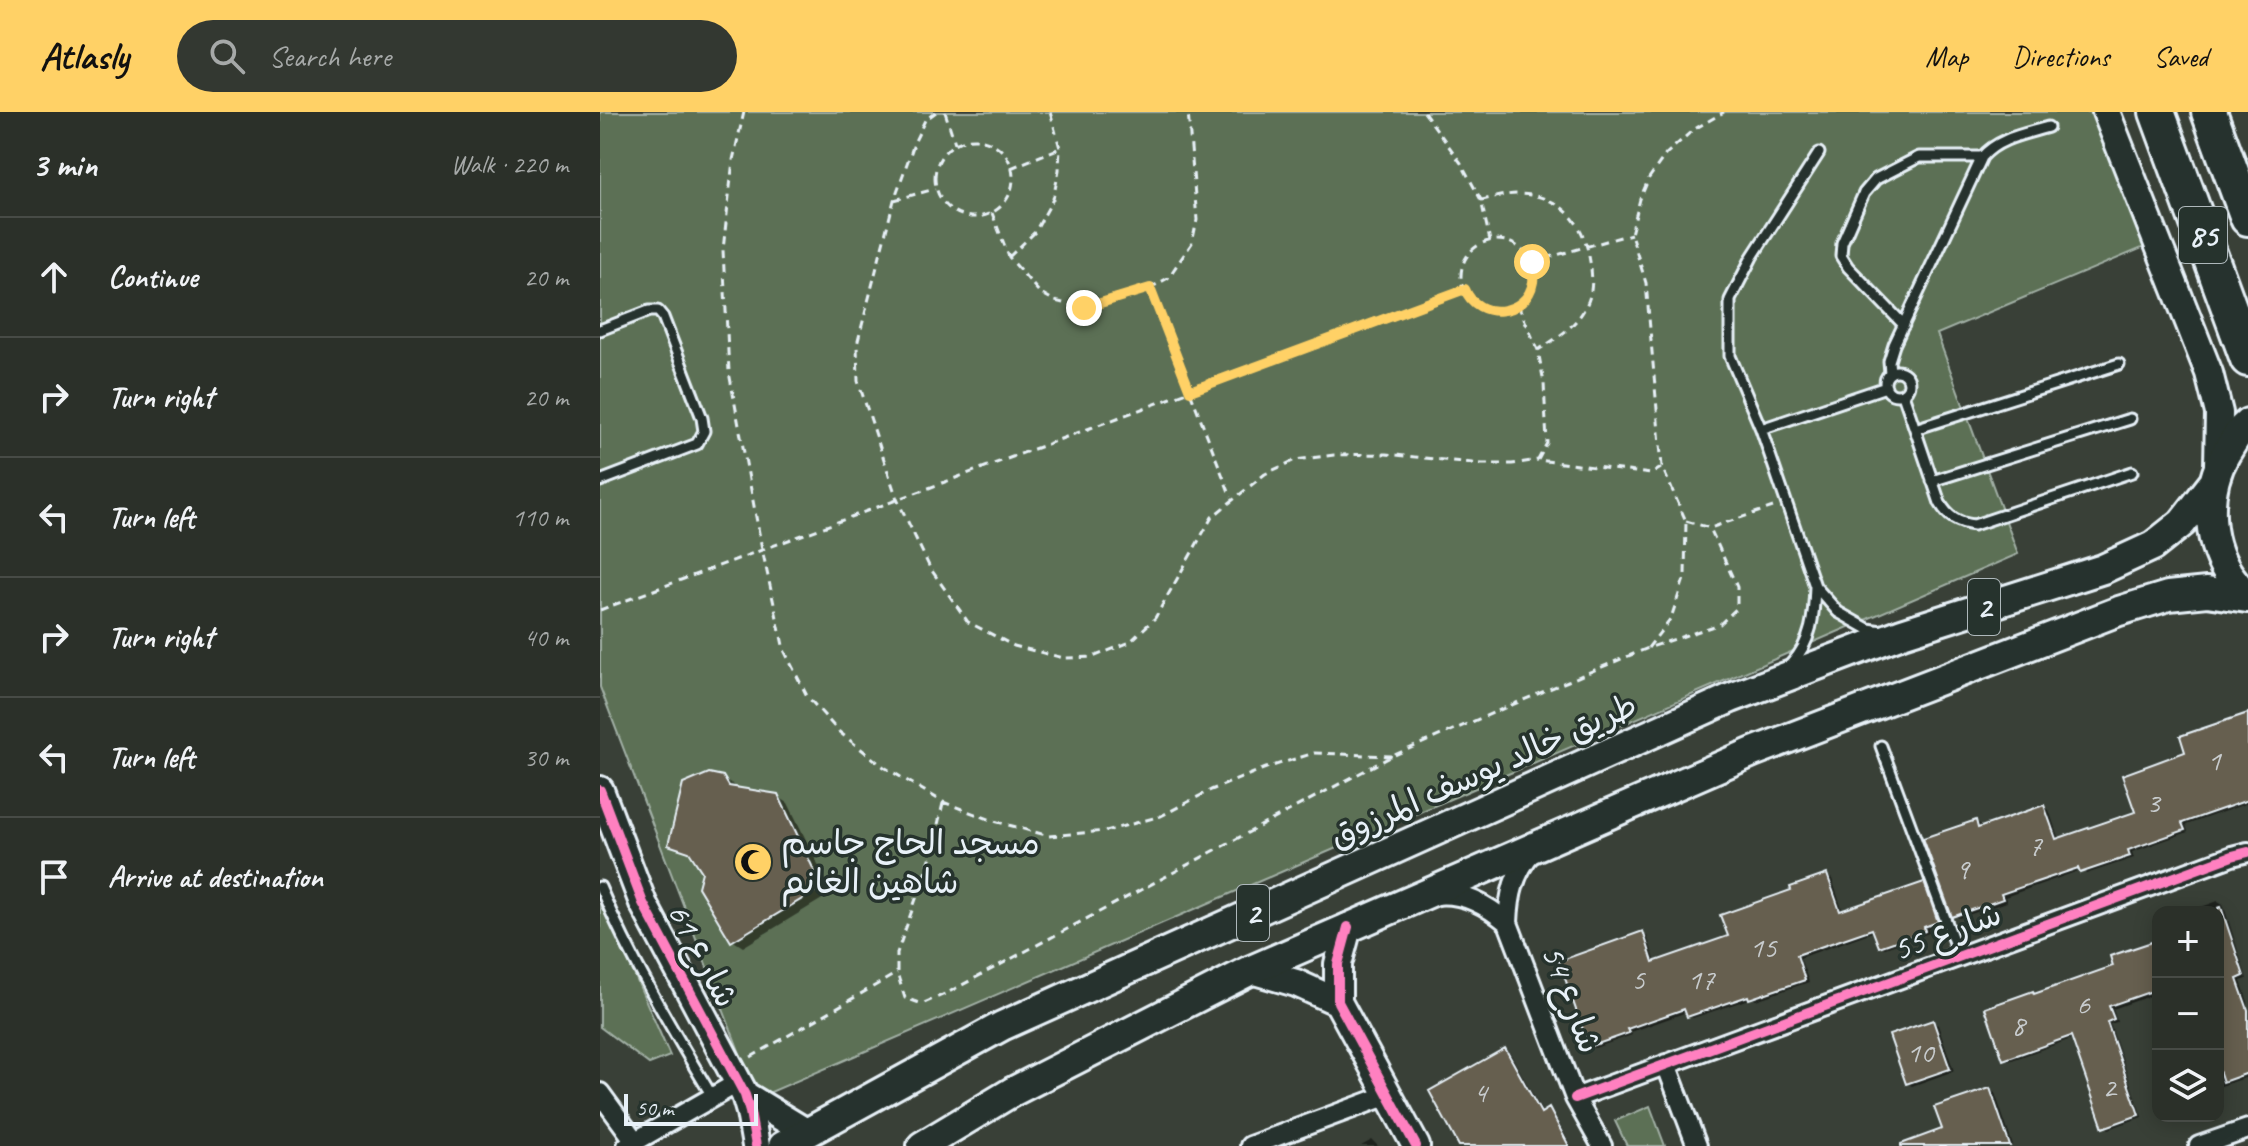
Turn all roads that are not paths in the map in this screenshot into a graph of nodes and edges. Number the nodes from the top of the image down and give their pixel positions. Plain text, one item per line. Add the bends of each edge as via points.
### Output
1 (2106, 112) edge
2 (2157, 112) edge
3 (2209, 112) edge
4 (2048, 127) dead end
5 (1819, 153) dead end
6 (1982, 157) junction
7 (2248, 218) edge
8 (1904, 325) junction
9 (600, 330) edge
10 (2248, 359) edge
11 (2119, 364) dead end
12 (1890, 373) junction
13 (1886, 387) junction
14 (1903, 394) junction
15 (2130, 419) dead end
16 (2248, 423) edge
17 (1761, 429) junction
18 (1915, 429) junction
19 (2132, 472) dead end
20 (2216, 474) junction
21 (600, 481) edge
22 (1932, 481) junction
23 (1815, 586) junction
24 (2248, 598) edge
25 (1902, 633) junction
26 (1776, 681) junction
27 (1881, 746) dead end
28 (600, 790) edge
29 (1540, 843) junction
30 (2248, 852) edge
31 (600, 887) edge
32 (1422, 896) junction
33 (1508, 923) junction
34 (1348, 927) junction
35 (1959, 956) junction
36 (1251, 970) junction
37 (1338, 1002) junction
38 (1666, 1064) junction
39 (738, 1082) junction
40 (600, 1093) edge
41 (1388, 1095) junction
42 (712, 1096) junction
43 (1575, 1098) junction
44 (2248, 1129) edge
45 (795, 1139) edge
46 (631, 1144) edge
47 (756, 1146) edge
48 (922, 1146) edge
49 (1252, 1146) edge
50 (1416, 1146) edge
51 (1602, 1146) edge
52 (1697, 1146) edge
53 (2200, 1146) edge

1 - 20 street via 2209,373 2219,413
2 - 10 highway, 85
3 - 7 highway, 85
4 - 6 lane via 2001,142
5 - 17 lane via 1730,300 1730,356
6 - 8 lane
6 - 8 lane via 1910,160 1876,179 1864,193 1841,256
8 - 12 lane via 1892,351
9 - 21 lane via 658,311 704,431 697,444
11 - 18 lane
12 - 13 lane
12 - 14 lane via 1899,370 1908,376 1910,386
13 - 14 lane
13 - 17 lane
14 - 18 lane
15 - 22 lane
16 - 20 main road, 2
17 - 23 lane
18 - 22 lane
19 - 22 lane via 1974,525 1945,512
20 - 24 main road, 2 via 2210,513 2215,544 2228,573
20 - 25 main road, طريق خالد يوسف المرزوق / 2 via 2182,523 2153,546 2103,569
23 - 25 lane via 1838,612 1868,629
23 - 26 lane via 1814,622 1800,655
24 - 29 main road, 2 via 2207,592 2168,596 2119,611 1753,752
25 - 26 main road, طريق خالد يوسف المرزوق / 2
26 - 45 main road, طريق خالد يوسف المرزوق / 2 via 1002,1026
27 - 35 lane
28 - 39 street, شارع 61 via 643,903
29 - 32 main road, 2
29 - 33 street, شارع 54 via 1514,879
30 - 35 street, شارع 55
31 - 42 lane via 656,1002
32 - 33 street, شارع 54 via 1469,898
32 - 34 main road, 2
33 - 43 street, شارع 54
34 - 36 main road, 2
34 - 37 street via 1338,964
35 - 38 street, شارع 55
36 - 37 street
36 - 48 main road, 2 via 1012,1092
37 - 41 street
38 - 43 street, شارع 54
38 - 52 street
39 - 42 street
39 - 45 street
39 - 47 street, شارع 61
40 - 46 street
41 - 49 street
41 - 50 street
42 - 46 street
43 - 51 street, شارع 54
44 - 53 street

